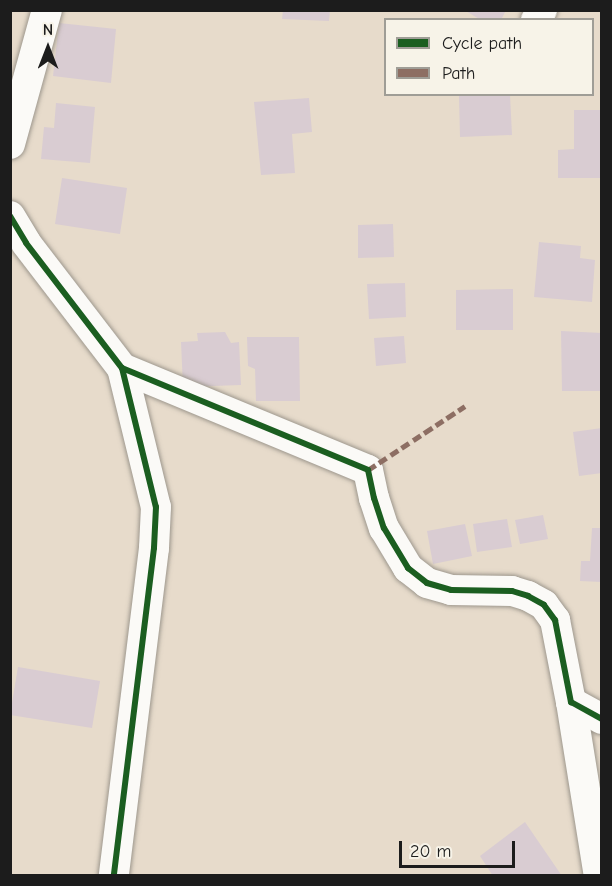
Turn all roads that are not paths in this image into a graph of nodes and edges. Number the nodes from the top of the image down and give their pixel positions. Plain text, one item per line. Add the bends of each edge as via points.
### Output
1 (47, 10) edge
2 (10, 144) edge
3 (10, 216) edge
4 (122, 368) junction
5 (571, 702) junction
6 (602, 719) edge
7 (114, 876) edge
8 (599, 876) edge

1 - 2 street
3 - 4 street via 26,243
4 - 5 street via 368,470 384,528 408,568 427,583 451,590 512,591 544,605 555,620
4 - 7 street via 156,507
5 - 6 street
5 - 8 street

